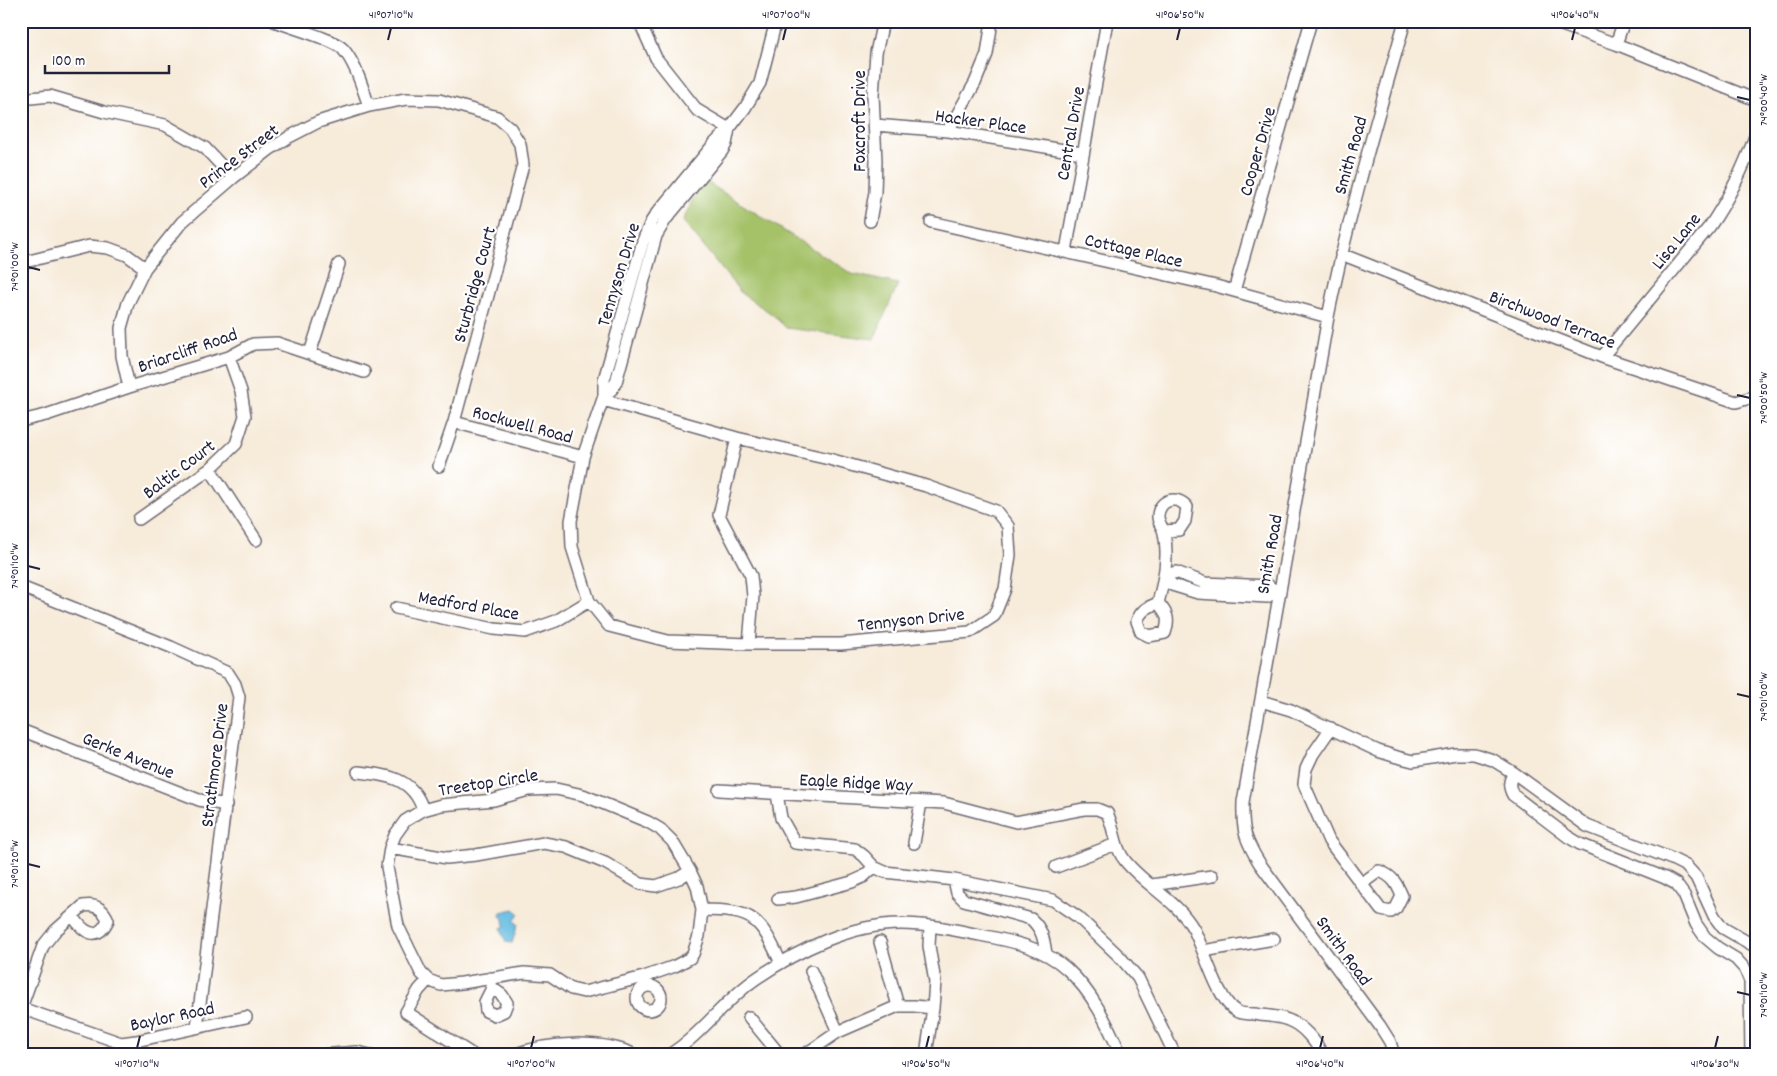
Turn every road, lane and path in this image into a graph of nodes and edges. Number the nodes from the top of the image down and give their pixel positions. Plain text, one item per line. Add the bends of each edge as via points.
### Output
1 (274, 21) edge
2 (776, 21) edge
3 (883, 21) edge
4 (992, 21) edge
5 (1107, 21) edge
6 (1311, 21) edge
7 (1405, 21) edge
8 (1550, 21) edge
9 (1624, 21) edge
10 (639, 22) edge
11 (1616, 44) junction
12 (21, 99) edge
13 (1756, 100) edge
14 (369, 106) junction
15 (497, 117) joint
16 (875, 125) junction
17 (729, 129) junction
18 (948, 131) junction
19 (1756, 134) edge
20 (1082, 153) junction
21 (233, 178) junction
22 (870, 221) dead end
23 (931, 222) dead end
24 (1066, 251) junction
25 (1340, 254) junction
26 (21, 263) edge
27 (340, 264) dead end
28 (145, 268) junction
29 (1234, 291) junction
30 (1328, 317) junction
31 (310, 353) junction
32 (229, 356) junction
33 (1602, 357) junction
34 (364, 372) dead end
35 (129, 387) junction
36 (1756, 396) edge
37 (603, 398) junction
38 (21, 421) edge
39 (454, 422) junction
40 (736, 438) junction
41 (583, 458) junction
42 (440, 466) dead end
43 (210, 469) junction
44 (140, 519) dead end
45 (1164, 531) dead end
46 (256, 540) dead end
47 (1165, 576) junction
48 (21, 587) edge
49 (1277, 592) junction
50 (589, 601) junction
51 (1158, 602) dead end
52 (396, 608) dead end
53 (749, 644) junction
54 (1261, 701) junction
55 (1331, 728) junction
56 (21, 730) edge
57 (358, 772) dead end
58 (1514, 773) junction
59 (719, 790) dead end
60 (777, 794) junction
61 (921, 802) junction
62 (226, 805) junction
63 (423, 810) junction
64 (914, 843) dead end
65 (1116, 844) junction
66 (390, 848) junction
67 (874, 867) junction
68 (1056, 867) dead end
69 (690, 871) junction
70 (1212, 876) dead end
71 (954, 880) junction
72 (1361, 884) dead end
73 (1152, 885) junction
74 (778, 899) dead end
75 (702, 910) junction
76 (73, 916) dead end
77 (930, 926) junction
78 (1274, 939) dead end
79 (880, 942) dead end
80 (1756, 947) edge
81 (1203, 951) junction
82 (1046, 954) junction
83 (781, 963) junction
84 (811, 971) dead end
85 (428, 980) junction
86 (898, 1006) junction
87 (21, 1008) edge
88 (933, 1008) junction
89 (1753, 1016) edge
90 (246, 1017) dead end
91 (749, 1017) dead end
92 (197, 1027) junction
93 (838, 1032) junction
94 (927, 1051) edge
95 (322, 1055) edge
96 (370, 1055) edge
97 (473, 1055) edge
98 (513, 1055) edge
99 (635, 1055) edge
100 (669, 1055) edge
101 (780, 1055) edge
102 (804, 1055) edge
103 (917, 1055) edge
104 (1121, 1055) edge
105 (1175, 1055) edge
106 (1322, 1055) edge
107 (1394, 1055) edge
108 (1751, 1055) edge

1 - 14 street via 342,47
2 - 17 street, Tennyson Drive via 760,83
3 - 16 street, Foxcroft Drive via 876,53
4 - 18 street via 987,54
5 - 20 street, Central Drive
6 - 29 street, Cooper Drive
7 - 25 street, Smith Road
8 - 11 street
9 - 11 street
10 - 17 street via 656,58 697,110
11 - 13 street
12 - 21 street via 50,96 164,125 205,148
14 - 15 street, Prince Street via 406,99 439,100
14 - 21 street, Prince Street via 318,122 268,150
15 - 39 street, Sturbridge Court via 510,128 520,144 523,165
16 - 18 street, Hacker Place
16 - 22 street, Foxcroft Drive via 876,177
17 - 37 street, Tennyson Drive via 722,151 666,219 656,236 616,382
18 - 20 street, Hacker Place
19 - 33 street, Lisa Lane via 1726,204
20 - 24 street, Central Drive
21 - 28 street, Prince Street via 182,222
23 - 24 street, Cottage Place
24 - 29 street, Cottage Place
25 - 30 street, Smith Road
25 - 33 street, Birchwood Terrace
26 - 28 street via 89,246 127,255
27 - 31 street
28 - 35 street, Prince Street via 128,303 121,328 122,356
29 - 30 street, Cottage Place
30 - 49 street, Smith Road
31 - 32 street, Briarcliff Road via 269,343 253,344
31 - 34 street, Briarcliff Road
32 - 35 street, Briarcliff Road
32 - 43 street, Baltic Court via 241,391 245,416 236,444
33 - 36 street, Birchwood Terrace via 1736,402
35 - 38 street, Briarcliff Road
37 - 40 street, Tennyson Drive
37 - 41 street, Tennyson Drive
39 - 41 street, Rockwell Road
39 - 42 street, Sturbridge Court
40 - 53 street via 719,515 751,576 753,596
40 - 53 street, Tennyson Drive via 908,481 996,511 1008,526 1010,555 1005,589 994,616 970,632 840,644
41 - 50 street, Tennyson Drive via 571,521 572,547
43 - 44 street, Baltic Court
43 - 46 street
45 - 47 street
47 - 49 street via 1176,572 1205,583 1241,590 1269,586
47 - 51 street
48 - 62 street, Strathmore Drive via 228,673 238,697
49 - 54 street, Smith Road
50 - 52 street, Medford Place via 526,632 494,629
50 - 53 street, Tennyson Drive via 609,626 668,641
54 - 55 street
54 - 107 street, Smith Road via 1242,802 1242,825 1249,846 1380,1026
55 - 58 street via 1397,758 1413,760 1474,754 1493,760
55 - 72 street via 1313,754 1304,784 1329,841
56 - 62 street, Gerke Avenue via 199,800
57 - 63 street via 391,777 407,784 418,796
58 - 80 street via 1588,826 1686,866 1696,877 1723,928
58 - 89 street via 1509,788 1513,795 1566,836 1676,884 1705,937 1745,968 1750,981
59 - 60 street
60 - 61 street, Eagle Ridge Way
60 - 67 street, Eagle Ridge Way via 781,818 795,843 855,849
61 - 64 street
61 - 65 street, Eagle Ridge Way via 944,804 1016,822 1097,809 1107,813
62 - 92 street, Strathmore Drive
63 - 66 street, Treetop Circle via 405,821
63 - 69 street, Treetop Circle via 494,800 528,790 556,789 583,795 660,829 672,841
65 - 68 street
65 - 73 street, Eagle Ridge Way via 1126,862
66 - 69 street via 447,858 544,843 566,847 605,863 641,884 656,886
66 - 85 street, Treetop Circle via 387,867 398,926 421,973
67 - 71 street, Eagle Ridge Way via 885,872
67 - 74 street via 852,882
69 - 75 street, Treetop Circle
70 - 73 street
71 - 82 street via 957,893 964,900 1031,919 1039,926
71 - 105 street, Eagle Ridge Way via 1053,900 1078,917 1138,978
73 - 81 street, Eagle Ridge Way via 1178,909 1193,929
75 - 83 street via 743,913 757,922
75 - 85 street, Treetop Circle via 699,936 690,958 643,982 584,992 571,989 550,975 524,973 491,983 441,985
76 - 87 street via 54,931 43,946
77 - 82 street via 1025,944
77 - 83 street via 901,924 851,931
77 - 88 street via 935,982
78 - 81 street
79 - 86 street
81 - 106 street, Eagle Ridge Way via 1220,990 1236,1012 1288,1020 1299,1026 1319,1047
82 - 104 street via 1084,986 1098,1006
83 - 100 street via 737,993 695,1036
84 - 93 street
85 - 97 street via 406,1012
86 - 88 street
86 - 93 street
87 - 92 street, Baylor Road via 121,1043
88 - 94 street
89 - 108 street
90 - 92 street, Baylor Road
91 - 101 street
93 - 102 street
94 - 103 street via 920,1048
95 - 96 street via 357,1052
98 - 99 street via 542,1047 574,1044 604,1046

